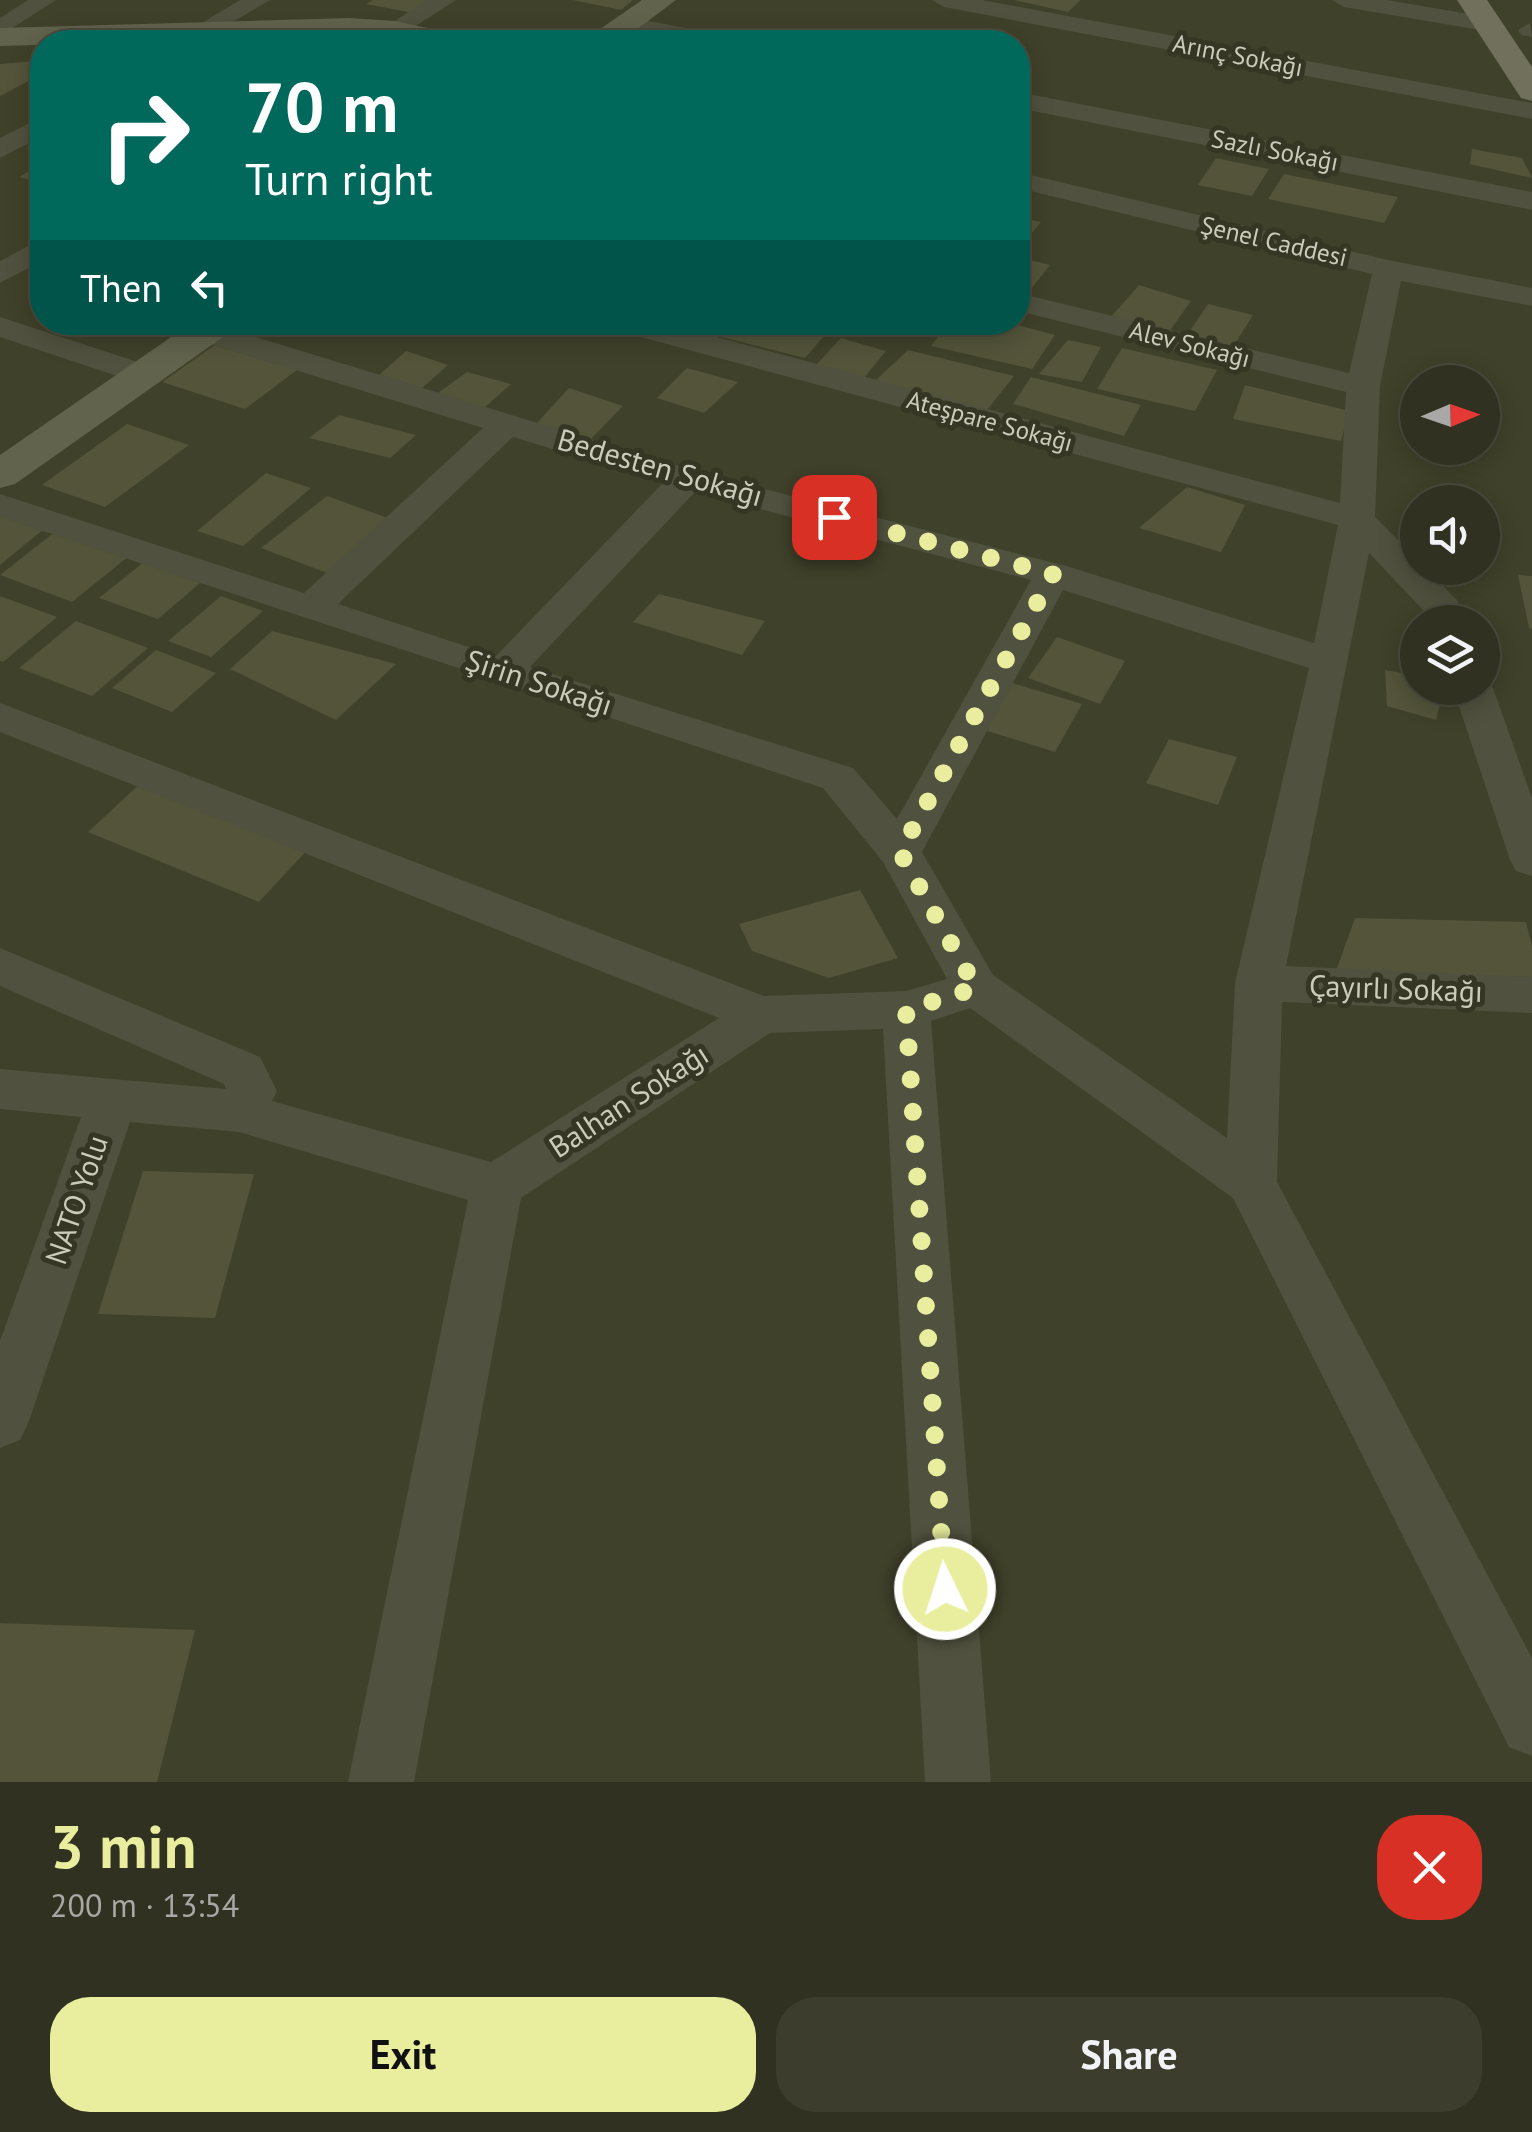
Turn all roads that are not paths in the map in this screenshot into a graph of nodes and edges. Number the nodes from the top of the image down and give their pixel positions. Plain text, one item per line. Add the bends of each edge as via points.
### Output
1 (44, 0) edge
2 (258, 0) edge
3 (444, 0) edge
4 (660, 0) edge
5 (944, 0) edge
6 (1344, 0) edge
7 (1512, 0) edge
8 (1479, 12) edge
9 (628, 24) junction
10 (0, 29) edge
11 (204, 30) edge
12 (287, 30) edge
13 (363, 30) edge
14 (394, 30) edge
15 (619, 30) edge
16 (659, 30) edge
17 (1531, 31) edge
18 (0, 38) edge
19 (30, 38) edge
20 (1532, 91) edge
21 (1030, 102) edge
22 (1532, 111) edge
23 (30, 132) edge
24 (0, 150) edge
25 (1030, 183) edge
26 (1532, 200) edge
27 (30, 255) edge
28 (1388, 268) junction
29 (0, 274) edge
30 (1532, 296) edge
31 (1030, 305) edge
32 (0, 326) edge
33 (203, 335) edge
34 (235, 335) edge
35 (671, 335) edge
36 (147, 376) junction
37 (1363, 386) junction
38 (509, 422) junction
39 (0, 476) edge
40 (687, 479) junction
41 (0, 505) edge
42 (1357, 519) junction
43 (1053, 574) junction
44 (1440, 605) edge
45 (313, 606) junction
46 (1330, 661) junction
47 (503, 672) junction
48 (1479, 705) edge
49 (0, 717) edge
50 (900, 852) junction
51 (1532, 860) edge
52 (0, 966) edge
53 (1259, 983) junction
54 (976, 988) junction
55 (1532, 995) edge
56 (906, 1010) junction
57 (761, 1015) junction
58 (0, 1089) edge
59 (112, 1100) junction
60 (240, 1112) junction
61 (1252, 1184) junction
62 (497, 1186) junction
63 (0, 1422) edge
64 (1532, 1724) edge
65 (381, 1782) edge
66 (958, 1782) edge

1 - 10 street
2 - 11 street
3 - 14 street
4 - 9 street
5 - 22 street, Arınç Sokağı
6 - 8 street
7 - 17 main road
8 - 20 main road
9 - 15 street
9 - 16 street
12 - 13 street
18 - 19 street
21 - 26 street, Sazlı Sokağı
23 - 24 street
25 - 28 street, Şenel Caddesi
27 - 29 street
28 - 30 street, Şenel Caddesi
28 - 37 street
31 - 37 street, Alev Sokağı
32 - 36 street
33 - 36 street
34 - 38 street, Bedesten Sokağı
35 - 42 street, Ateşpare Sokağı
36 - 39 street
37 - 42 street
38 - 40 street, Bedesten Sokağı
38 - 45 street
40 - 43 street, Bedesten Sokağı
40 - 47 street
41 - 45 street, Şirin Sokağı
42 - 44 street
42 - 46 street
43 - 46 street, Bedesten Sokağı
43 - 50 street
45 - 47 street, Şirin Sokağı
46 - 53 street
47 - 50 street, Şirin Sokağı via 838,778
48 - 51 street
49 - 57 street
50 - 54 street, Şirin Sokağı
52 - 60 street via 243,1071 252,1091
53 - 55 street, Çayırlı Sokağı
53 - 61 street
54 - 56 street
54 - 61 street
56 - 57 street
56 - 66 street
57 - 62 street, Balhan Sokağı
58 - 59 street
59 - 60 street, NATO Yolu
59 - 63 street, NATO Yolu
60 - 62 street, NATO Yolu
61 - 64 street
62 - 65 street

